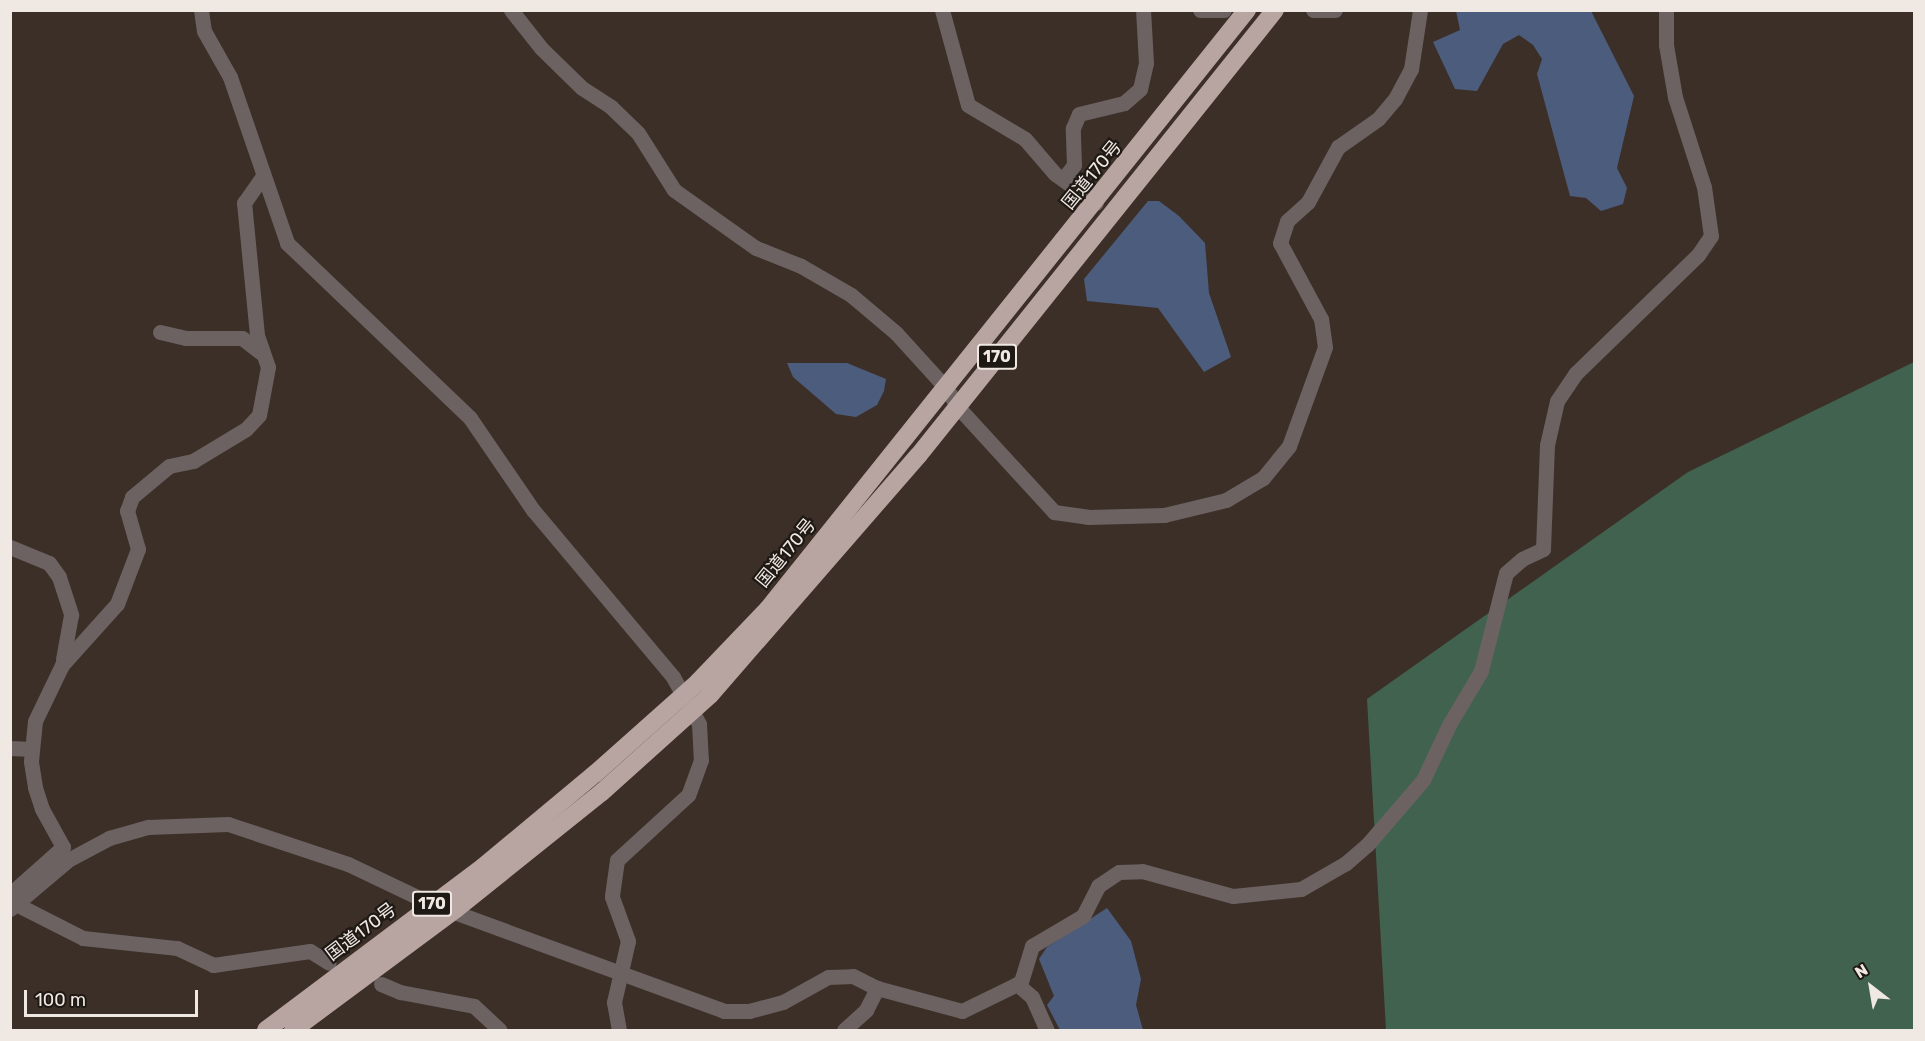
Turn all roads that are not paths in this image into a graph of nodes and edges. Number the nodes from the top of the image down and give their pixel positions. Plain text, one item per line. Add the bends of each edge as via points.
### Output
1 (201, 10) edge
2 (511, 10) edge
3 (942, 10) edge
4 (1143, 10) edge
5 (1200, 10) edge
6 (1224, 10) edge
7 (1247, 10) edge
8 (1275, 10) edge
9 (1313, 10) edge
10 (1335, 10) edge
11 (1420, 10) edge
12 (1666, 10) edge
13 (263, 176) junction
14 (1063, 179) junction
15 (1096, 203) junction
16 (160, 332) dead end
17 (260, 352) junction
18 (947, 389) junction
19 (957, 406) junction
20 (10, 547) edge
21 (62, 665) junction
22 (704, 688) junction
23 (10, 748) edge
24 (31, 749) junction
25 (11, 902) edge
26 (432, 904) junction
27 (456, 909) junction
28 (329, 963) dead end
29 (622, 972) junction
30 (381, 984) dead end
31 (1017, 984) junction
32 (877, 988) junction
33 (266, 1030) edge
34 (293, 1030) edge
35 (500, 1030) edge
36 (619, 1030) edge
37 (844, 1030) edge
38 (1047, 1030) edge

1 - 13 street via 204,31 230,77
2 - 18 street via 574,80 611,107 638,134 674,190 756,248 801,266 851,295 896,333
3 - 14 street via 968,105 1025,139
4 - 14 street via 1146,63 1140,89 1124,103 1079,114 1073,128 1074,165
5 - 6 street
7 - 15 highway, 国道170号 / 170
8 - 19 highway, 国道170号 / 170
9 - 10 street
11 - 19 street via 1411,69 1395,99 1378,119 1338,147 1308,202 1287,221 1280,243 1321,319 1325,346 1288,446 1263,478 1226,500 1187,512 1088,517 1054,512
12 - 31 street via 1666,45 1674,97 1704,187 1711,236 1698,255 1575,374 1557,400 1547,445 1543,549 1522,559 1506,573 1481,671 1423,780 1367,845 1346,863 1301,889 1233,896 1142,871 1119,872 1098,886 1083,916 1032,946 1020,985
13 - 17 street via 244,204
13 - 29 street via 287,243 470,418 533,510 673,677 699,724 701,760 688,795 617,860 612,897 628,941
14 - 15 street
15 - 18 highway, 国道170号 / 170
16 - 17 street via 186,338 242,338
17 - 21 street via 268,367 259,415 246,429 193,461 169,466 132,497 127,511 138,549 117,604
18 - 19 street
18 - 22 highway, 国道170号 / 170
19 - 22 highway, 国道170号 / 170 via 799,596
20 - 21 street via 49,563 59,577 71,615
21 - 24 street via 36,721
22 - 26 highway, 国道170号 / 170, bridge
22 - 27 highway, 国道170号 / 170, bridge via 602,792
23 - 24 street
24 - 25 street via 42,809 63,847
25 - 26 street via 68,860 109,838 148,827 195,823 228,824 277,838 385,879
25 - 28 street via 83,938 177,948 213,965 310,951
26 - 27 street
26 - 33 highway, 国道170号 / 170
27 - 29 street
27 - 34 highway, 国道170号 / 170
29 - 32 street via 724,1011 749,1011 783,1002 828,977 853,976
29 - 36 street via 614,1002
30 - 35 street via 474,1006
31 - 32 street via 962,1011
31 - 38 street via 1032,997
32 - 37 street via 866,1010

